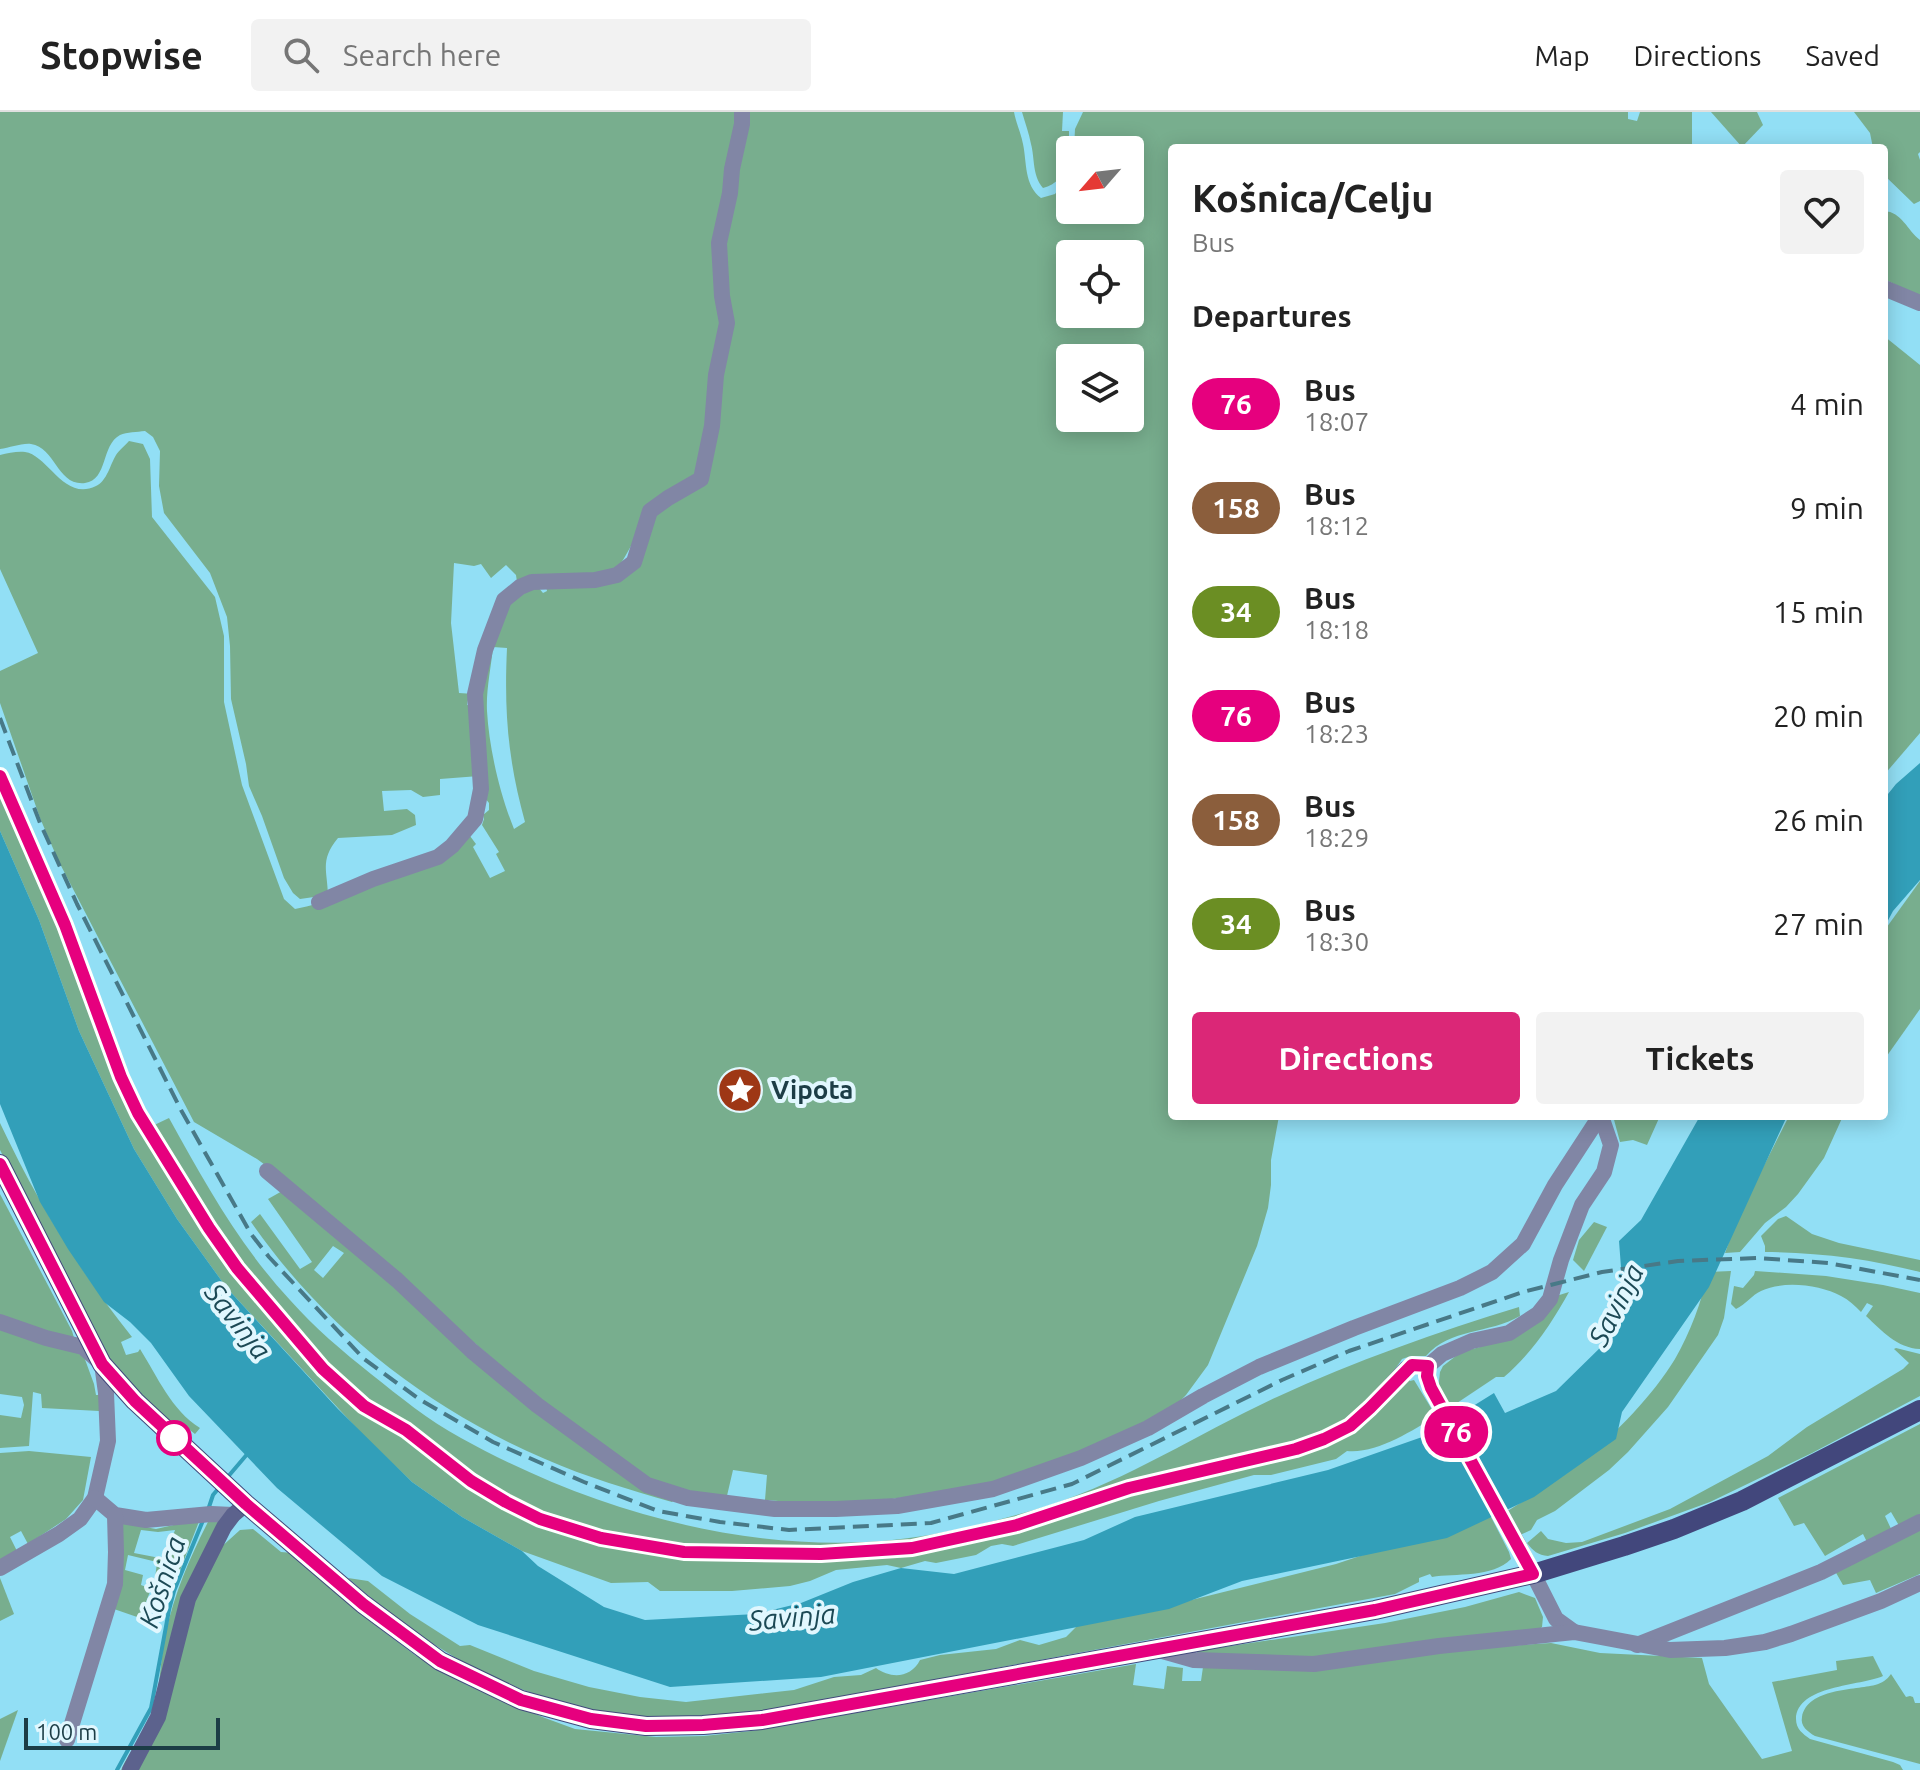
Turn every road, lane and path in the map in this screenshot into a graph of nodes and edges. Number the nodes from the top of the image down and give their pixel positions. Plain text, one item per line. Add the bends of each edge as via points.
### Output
1 (742, 112) edge
2 (1888, 290) edge
3 (1920, 303) edge
4 (0, 776) edge
5 (319, 902) dead end
6 (1597, 1120) edge
7 (1602, 1120) edge
8 (0, 1164) edge
9 (267, 1171) dead end
10 (0, 1322) edge
11 (102, 1364) junction
12 (1428, 1366) junction
13 (1920, 1410) edge
14 (95, 1498) junction
15 (240, 1510) junction
16 (115, 1515) junction
17 (1920, 1522) edge
18 (0, 1568) edge
19 (1533, 1574) junction
20 (1920, 1583) edge
21 (1574, 1632) junction
22 (1635, 1645) junction
23 (1158, 1649) junction
24 (67, 1740) dead end
25 (130, 1770) edge

1 - 5 street via 719,243 727,323 701,479 650,511 634,562 617,575 532,582 504,600 475,694 481,789 475,819 438,857
2 - 3 street
4 - 12 street via 138,1113 237,1268 323,1369 364,1406 406,1430 471,1481 540,1519 601,1538 684,1552 821,1554 912,1548 1296,1449 1350,1426 1412,1365
6 - 9 street via 1523,1244 1492,1272 1259,1367 1081,1458 993,1489 897,1506 836,1509 775,1509 688,1498 647,1485 537,1405
7 - 12 street via 1611,1145 1604,1172 1582,1205 1550,1299 1509,1333 1472,1341
8 - 11 main road
10 - 11 street via 83,1347
11 - 14 street via 108,1441
11 - 15 main road
12 - 19 street via 1431,1388
13 - 19 main road via 1742,1501 1674,1529
14 - 16 street
14 - 18 street via 80,1519
15 - 16 street via 146,1520
15 - 23 main road via 440,1661 521,1700 591,1719 646,1726 762,1720
15 - 25 street via 224,1527 188,1599 158,1717
16 - 24 street via 115,1584
17 - 22 street via 1821,1572
19 - 21 street via 1556,1619
19 - 23 main road via 1375,1610
20 - 22 street via 1765,1642 1670,1650
21 - 22 street
21 - 23 street via 1314,1664 1194,1660

